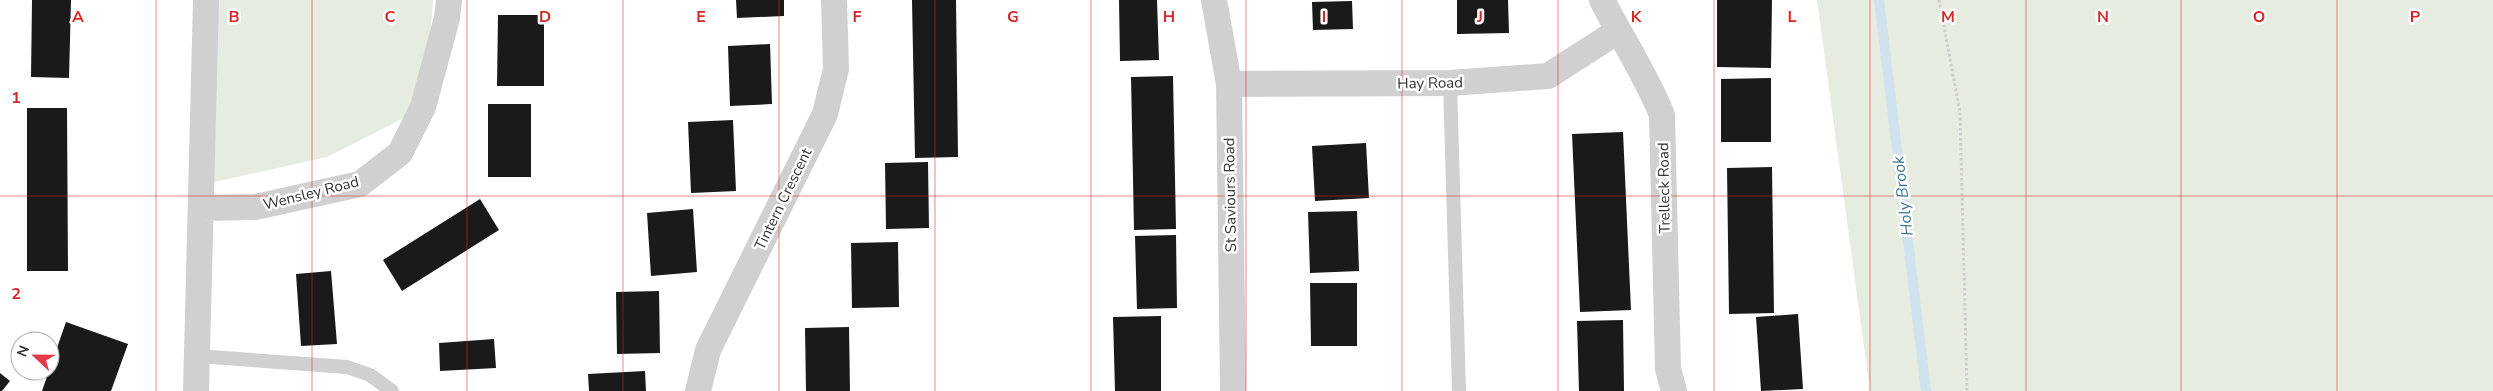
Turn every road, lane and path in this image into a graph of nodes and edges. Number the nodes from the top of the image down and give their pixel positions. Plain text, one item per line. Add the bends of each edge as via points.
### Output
1 (206, 0) edge
2 (449, 0) edge
3 (834, 0) edge
4 (1214, 0) edge
5 (1602, 0) edge
6 (1939, 0) edge
7 (1618, 31) junction
8 (1450, 83) junction
9 (1229, 84) junction
10 (201, 208) junction
11 (197, 356) junction
12 (196, 391) edge
13 (392, 391) edge
14 (698, 391) edge
15 (1233, 391) edge
16 (1459, 391) edge
17 (1674, 391) edge
18 (1967, 391) edge

1 - 10 street
2 - 10 street, Wensley Road via 423,108 400,153 360,184 255,207
3 - 14 street, Tintern Crescent via 836,69 825,114 708,350
4 - 9 street, St Saviours Road
5 - 7 street, Trelleck Road
6 - 18 path via 1960,112
7 - 8 street, Hay Road via 1548,76
7 - 17 street, Trelleck Road via 1650,84 1662,116 1668,370
8 - 9 street, Hay Road
8 - 16 lane
9 - 15 street, St Saviours Road
10 - 11 street
11 - 12 street
11 - 13 lane via 347,367 370,375

